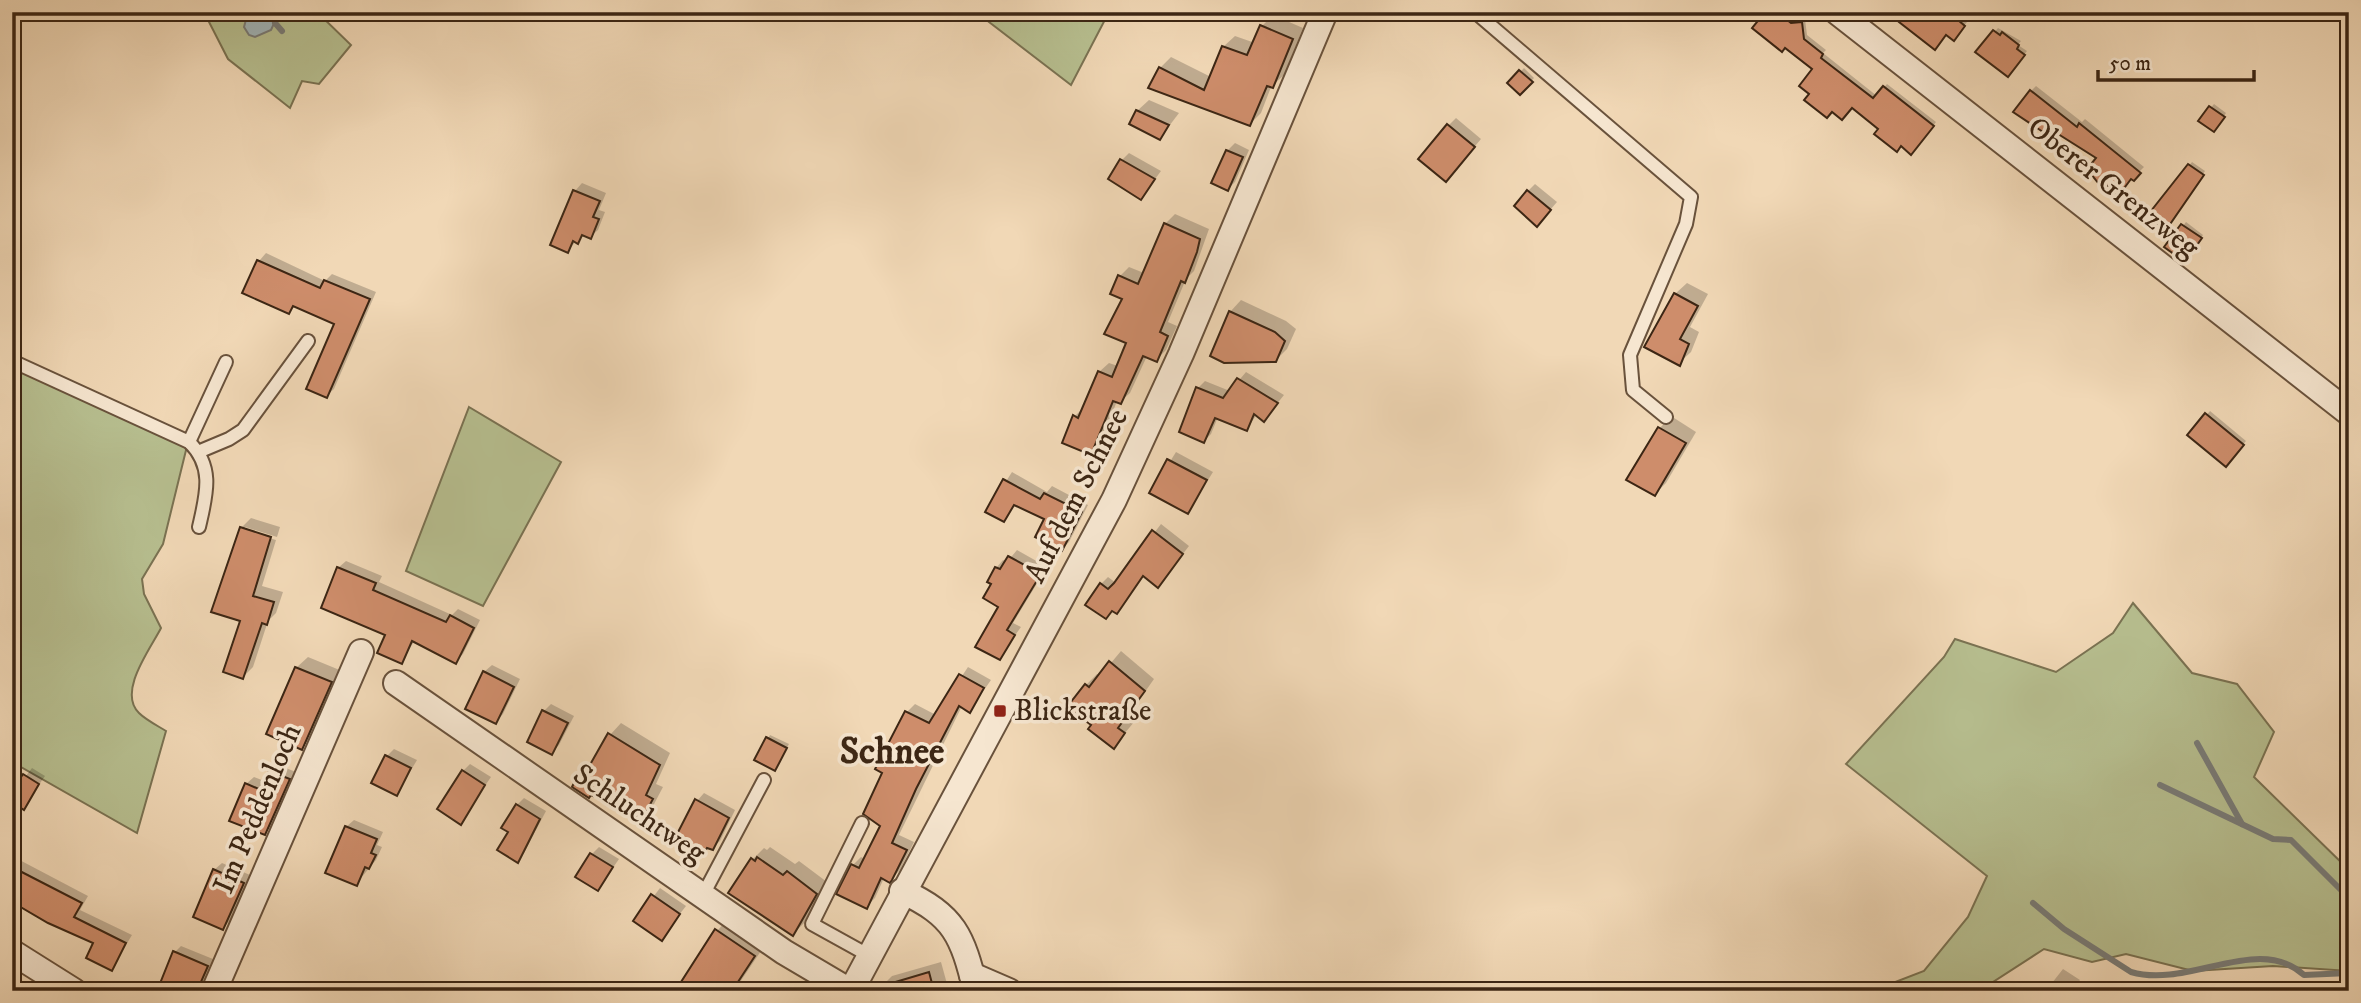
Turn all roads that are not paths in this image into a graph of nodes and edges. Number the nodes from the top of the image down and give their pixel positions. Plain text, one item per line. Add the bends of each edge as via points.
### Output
1 (1325, 12) edge
2 (1475, 12) edge
3 (1837, 12) edge
4 (308, 341) dead end
5 (12, 361) edge
6 (226, 362) dead end
7 (2349, 414) edge
8 (1666, 417) dead end
9 (188, 442) junction
10 (198, 452) junction
11 (199, 527) dead end
12 (360, 652) dead end
13 (396, 683) dead end
14 (764, 780) dead end
15 (862, 823) dead end
16 (902, 891) junction
17 (703, 895) junction
18 (12, 952) edge
19 (868, 955) junction
20 (974, 983) edge
21 (74, 991) edge
22 (214, 991) edge
23 (850, 991) edge
24 (1009, 991) edge

1 - 16 street, Auf dem Schnee via 1119,489
2 - 8 lane via 1691,197 1686,224 1630,355 1633,390
3 - 7 street, Oberer Grenzweg
4 - 10 lane via 243,430
5 - 9 lane
6 - 9 lane
9 - 10 lane
10 - 11 lane via 209,487
12 - 22 street, Im Peddenloch
13 - 17 street, Schluchtweg
14 - 17 lane
15 - 19 lane via 811,924
16 - 19 street, Auf dem Schnee
16 - 20 street via 947,918
17 - 23 street, Schluchtweg
18 - 21 street
19 - 23 street, Auf dem Schnee
20 - 24 street

